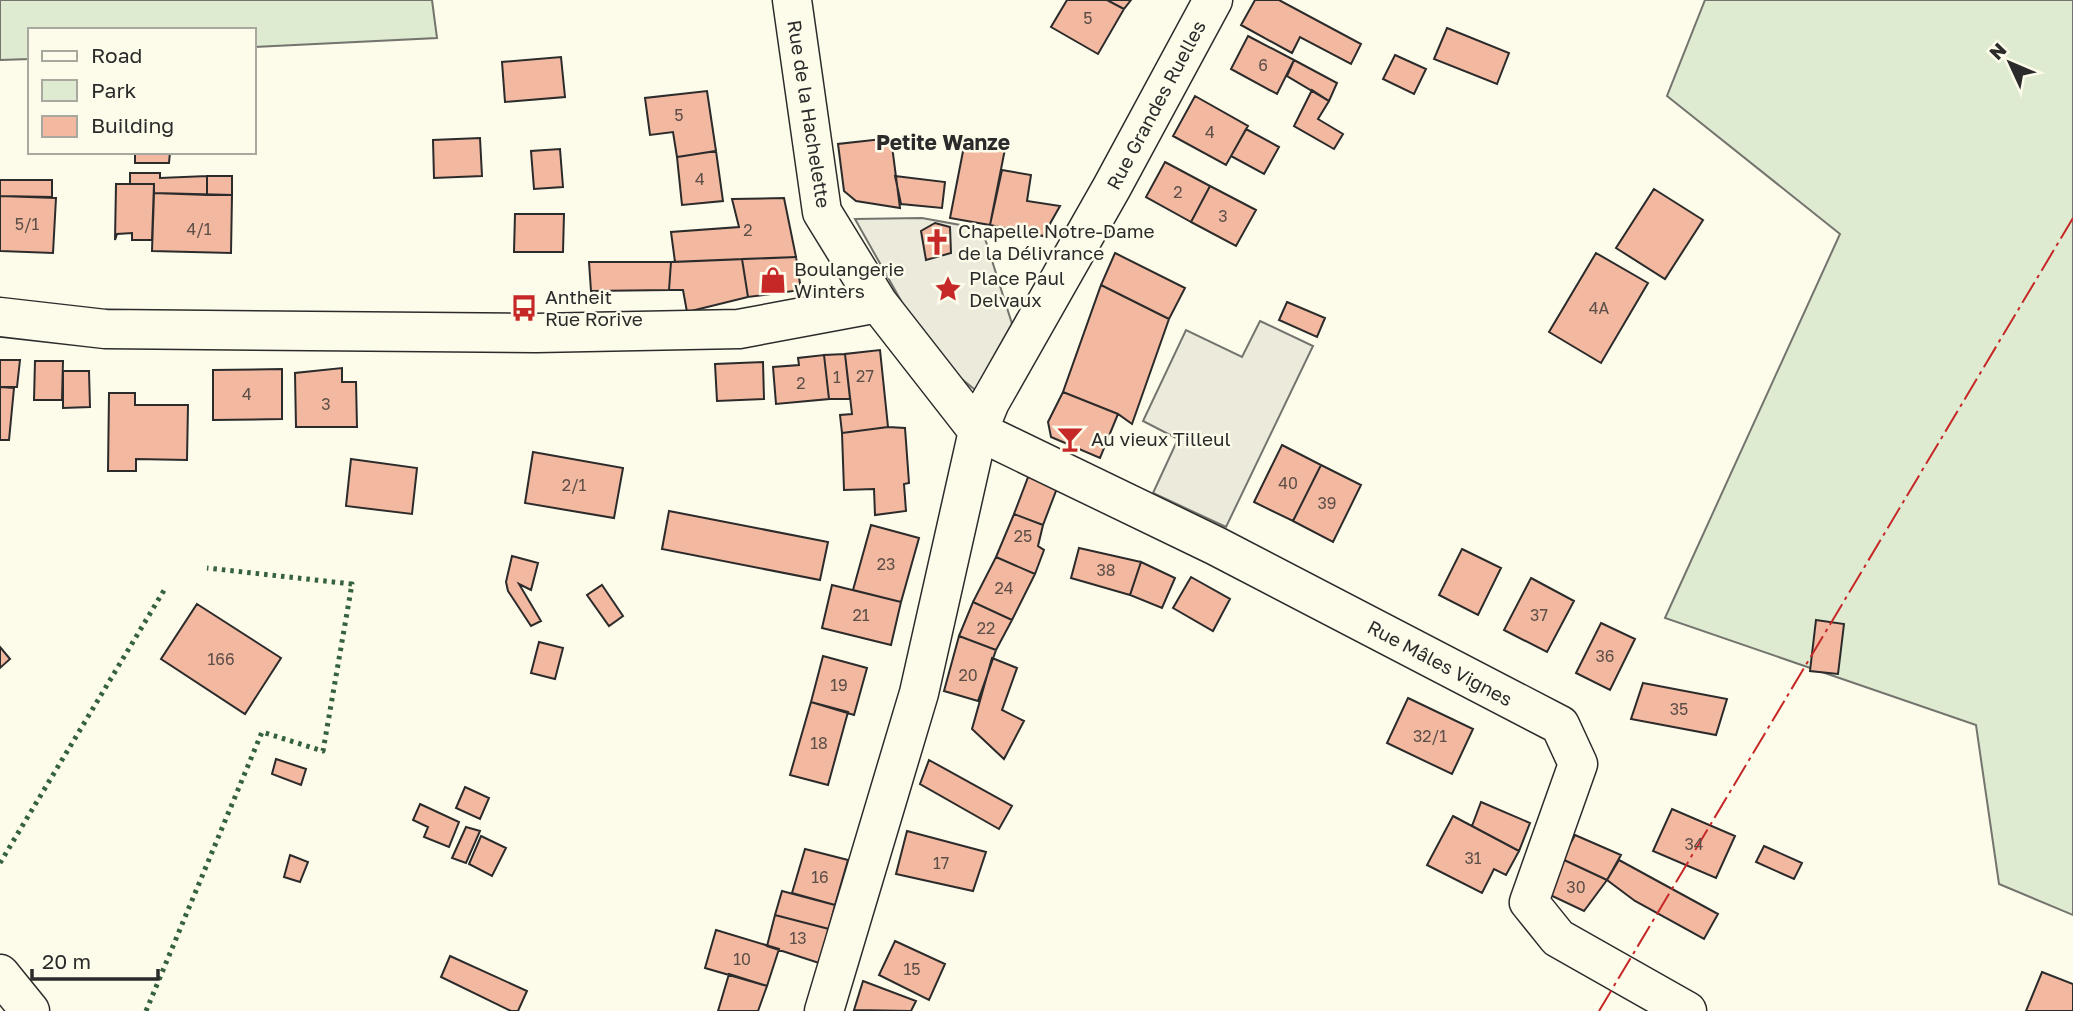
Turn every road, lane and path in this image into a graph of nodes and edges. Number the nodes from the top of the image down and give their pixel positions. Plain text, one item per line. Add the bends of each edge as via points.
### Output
1 (792, 0) edge
2 (1213, 0) edge
3 (877, 303) junction
4 (0, 317) edge
5 (978, 430) junction
6 (0, 974) edge
7 (30, 1011) edge
8 (824, 1011) edge
9 (1687, 1011) edge

1 - 3 street, Rue de la Hachelette via 822,212
2 - 5 street, Rue Grandes Ruelles
3 - 4 street via 739,329 105,329
3 - 5 street, Rue de la Hachelette
5 - 8 street, Rue Grandes Ruelles via 919,693
5 - 9 street, Rue Mâles Vignes via 1216,546 1560,725 1578,764 1530,902 1558,938
6 - 7 street

